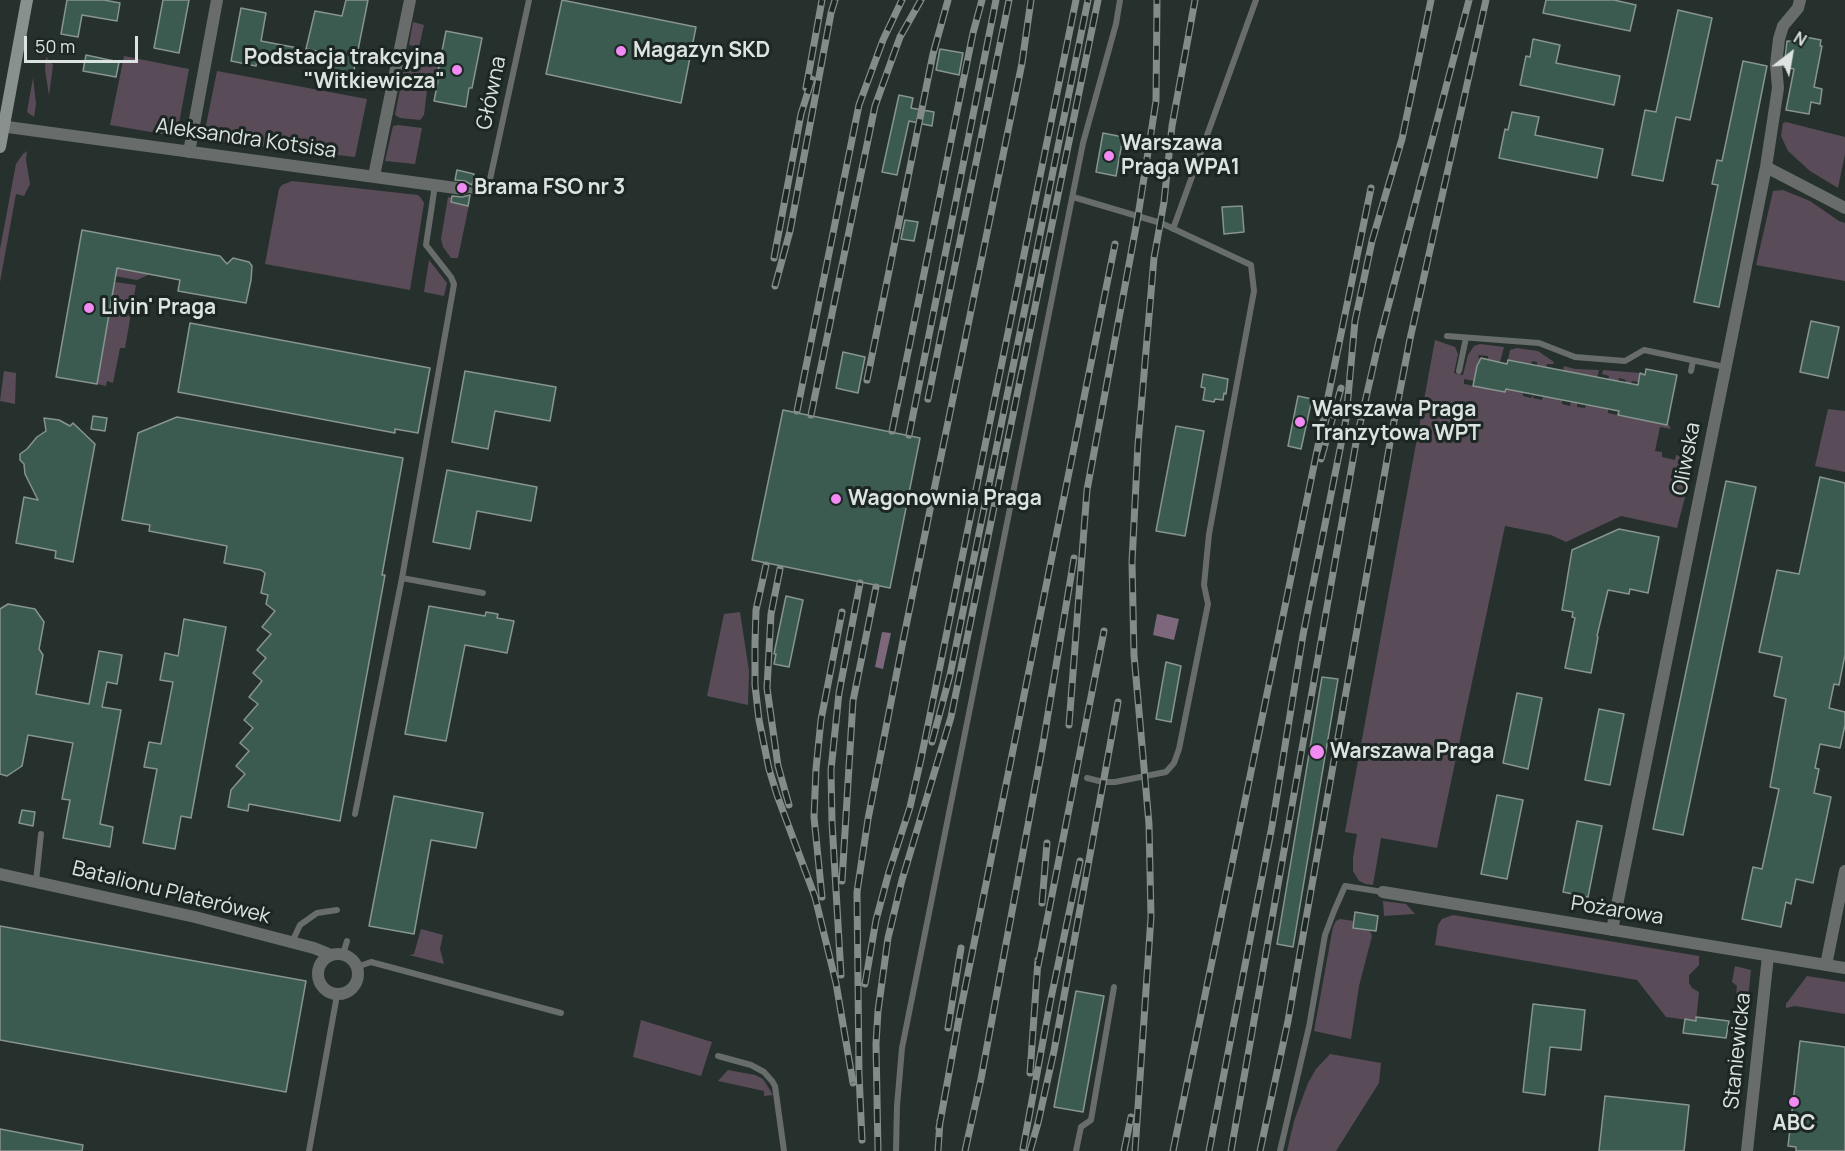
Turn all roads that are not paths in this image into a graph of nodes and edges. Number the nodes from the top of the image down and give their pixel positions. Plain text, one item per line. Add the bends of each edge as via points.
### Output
1 (27, 0) edge
2 (217, 0) edge
3 (410, 0) edge
4 (529, 0) edge
5 (1120, 0) edge
6 (1256, 0) edge
7 (1800, 0) edge
8 (2, 126) edge
9 (0, 147) edge
10 (189, 152) junction
11 (1766, 167) junction
12 (374, 176) junction
13 (435, 185) junction
14 (463, 189) joint
15 (487, 193) joint
16 (1073, 197) junction
17 (1845, 208) edge
18 (1173, 229) junction
19 (1447, 336) dead end
20 (1466, 338) junction
21 (1693, 361) junction
22 (1725, 367) junction
23 (1459, 371) dead end
24 (1691, 371) dead end
25 (402, 578) junction
26 (483, 593) dead end
27 (1088, 778) dead end
28 (355, 813) dead end
29 (41, 834) dead end
30 (1845, 871) edge
31 (0, 874) edge
32 (36, 881) junction
33 (1383, 892) joint
34 (337, 910) dead end
35 (1612, 930) junction
36 (347, 941) dead end
37 (292, 943) junction
38 (337, 955) junction
39 (1768, 956) junction
40 (1826, 965) junction
41 (357, 967) junction
42 (1845, 968) edge
43 (1114, 987) dead end
44 (337, 995) junction
45 (561, 1013) dead end
46 (718, 1056) dead end
47 (309, 1151) edge
48 (784, 1151) edge
49 (896, 1151) edge
50 (1076, 1151) edge
51 (1280, 1151) edge
52 (1747, 1151) edge

1 - 8 main road
2 - 10 street
3 - 12 street
4 - 15 lane, Główna
5 - 16 lane
6 - 18 lane
7 - 11 street, Oliwska via 1779,39 1778,88
8 - 9 main road
8 - 10 street, Aleksandra Kotsisa
10 - 12 street, Aleksandra Kotsisa
11 - 17 street
11 - 22 street, Oliwska
12 - 13 street, Aleksandra Kotsisa
13 - 14 street, Aleksandra Kotsisa
13 - 25 lane via 426,245 454,284
14 - 15 lane, Aleksandra Kotsisa
16 - 18 lane
16 - 49 lane via 902,1048
18 - 27 lane via 1251,265 1254,291 1209,534 1204,585 1208,604 1174,763 1166,772 1115,782
19 - 20 lane
20 - 21 lane via 1539,343 1575,357 1625,360 1644,350
20 - 23 lane
21 - 22 lane
21 - 24 lane
22 - 35 street, Oliwska
25 - 26 lane
25 - 28 lane
29 - 32 lane
30 - 40 street
31 - 32 street, Batalionu Platerówek
32 - 37 street, Batalionu Platerówek
33 - 35 street, Pożarowa
33 - 51 lane via 1345,886 1334,911 1325,935 1309,1027
34 - 37 lane via 317,913 300,925
35 - 39 street, Pożarowa
36 - 38 lane
37 - 38 street, Batalionu Platerówek
38 - 41 street, Batalionu Platerówek via 349,957
38 - 44 street via 321,963 318,977 324,990
39 - 40 street, Pożarowa
39 - 52 street, Staniewicka
40 - 42 street, Pożarowa
41 - 44 street via 355,987
41 - 45 lane via 371,962
43 - 50 lane via 1091,1120 1081,1127
44 - 47 lane
46 - 48 lane via 751,1065 764,1072 775,1086

